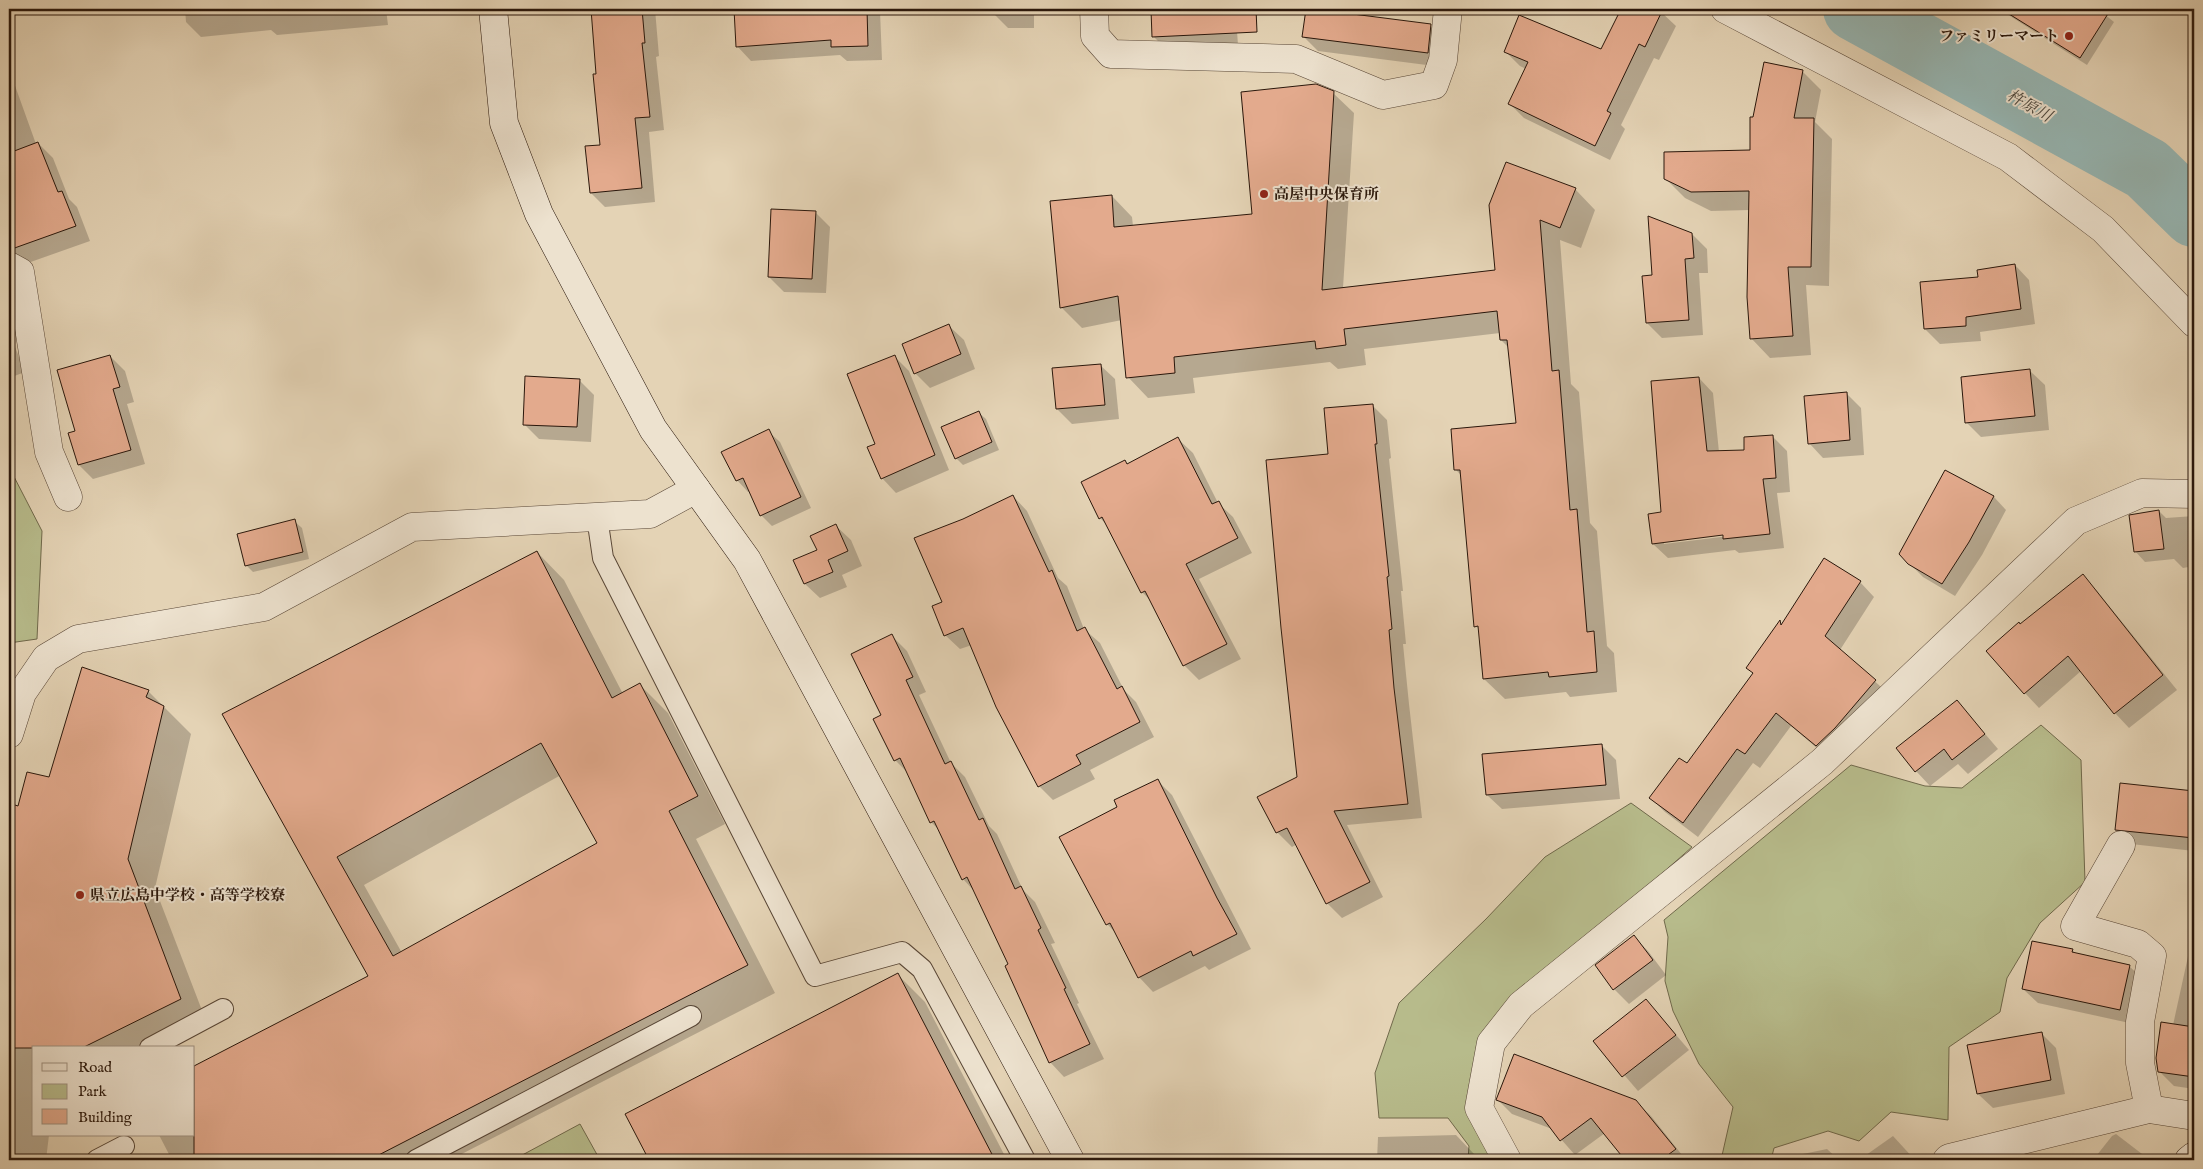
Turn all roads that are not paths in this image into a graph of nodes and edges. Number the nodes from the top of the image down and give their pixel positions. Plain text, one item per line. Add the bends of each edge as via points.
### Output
1 (493, 9) edge
2 (1094, 9) edge
3 (1448, 9) edge
4 (1726, 9) edge
5 (9, 266) edge
6 (2194, 323) edge
7 (696, 489) junction
8 (2194, 494) edge
9 (68, 497) dead end
10 (597, 517) junction
11 (9, 734) edge
12 (2121, 845) dead end
13 (223, 1009) dead end
14 (691, 1016) dead end
15 (154, 1046) edge
16 (2150, 1110) junction
17 (2194, 1116) edge
18 (125, 1147) edge
19 (2194, 1156) edge
20 (97, 1160) edge
21 (416, 1160) edge
22 (1025, 1160) edge
23 (1070, 1160) edge
24 (1507, 1160) edge
25 (1947, 1160) edge
26 (2189, 1160) edge

1 - 7 street via 504,123 539,214 652,429
2 - 3 street via 1095,36 1111,54 1296,59 1383,95 1434,84 1443,60
4 - 6 street via 2008,157 2103,229
5 - 9 street via 20,272 49,452
7 - 10 street via 650,514
7 - 23 street via 747,560
8 - 24 street via 2142,493 2076,521 1822,762 1521,1005 1491,1042 1479,1108
10 - 11 street via 412,527 264,607 78,639 46,658 22,693
10 - 22 lane via 603,558 815,976 902,952 922,969
12 - 16 street via 2075,926 2138,944 2152,956 2140,1022 2140,1063
13 - 15 lane
14 - 21 lane
16 - 17 street
16 - 25 street
18 - 20 lane
19 - 26 street

